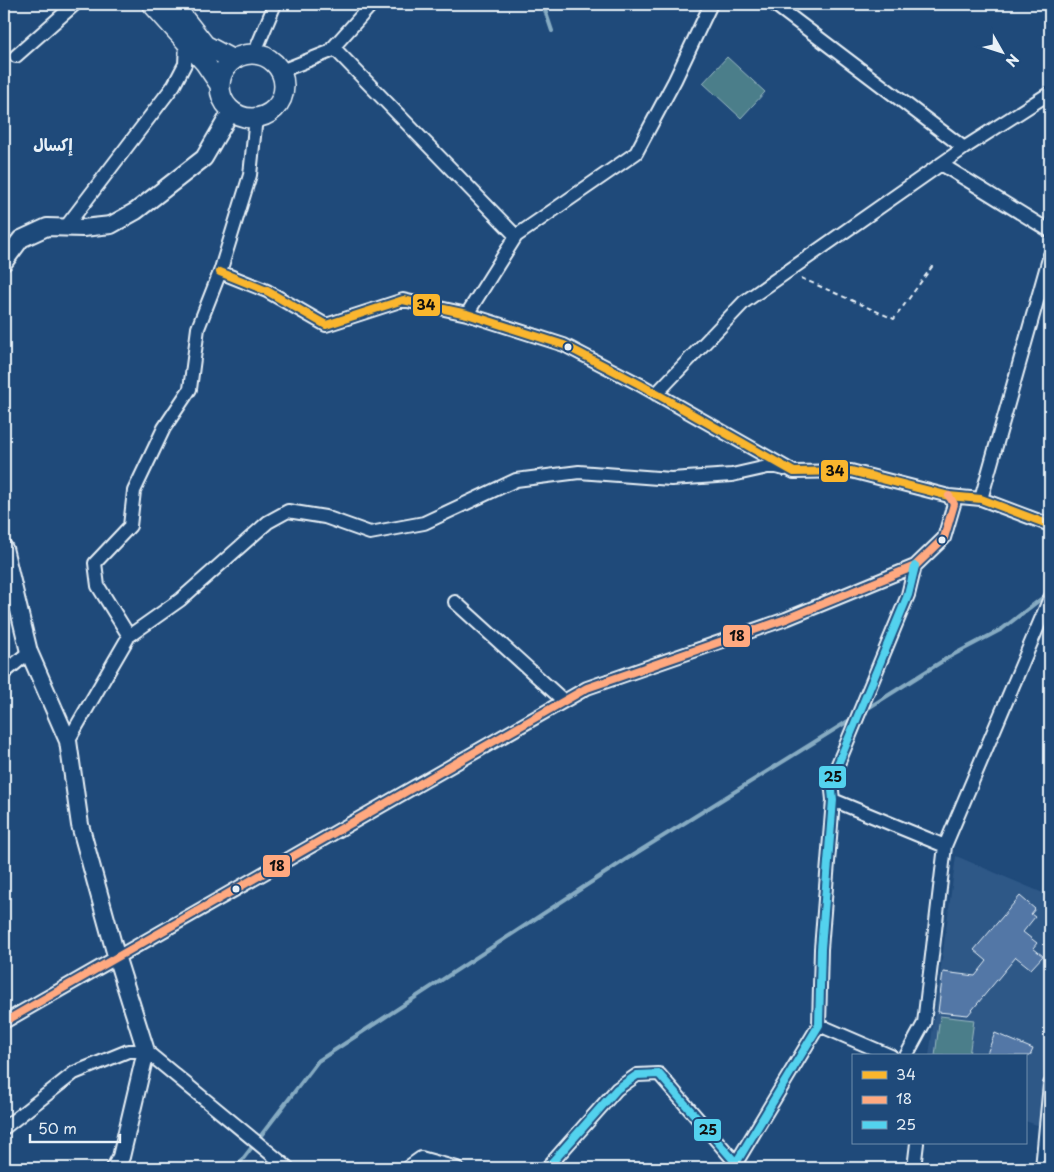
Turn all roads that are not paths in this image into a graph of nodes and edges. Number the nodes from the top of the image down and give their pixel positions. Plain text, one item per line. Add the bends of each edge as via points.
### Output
1 (75, 4) edge
2 (152, 4) edge
3 (173, 4) edge
4 (275, 4) edge
5 (372, 4) edge
6 (712, 4) edge
7 (774, 4) edge
8 (186, 42) junction
9 (334, 47) junction
10 (254, 54) junction
11 (16, 56) dead end
12 (233, 60) junction
13 (281, 71) junction
14 (220, 85) junction
15 (1050, 94) edge
16 (232, 110) junction
17 (256, 117) junction
18 (964, 148) junction
19 (941, 164) junction
20 (64, 228) junction
21 (1050, 231) edge
22 (516, 236) junction
23 (1050, 255) edge
24 (4, 262) edge
25 (220, 272) junction
26 (467, 314) junction
27 (656, 394) junction
28 (794, 472) junction
29 (949, 496) junction
30 (981, 499) junction
31 (1050, 525) edge
32 (4, 548) edge
33 (915, 566) junction
34 (1050, 598) edge
35 (455, 602) dead end
36 (129, 636) junction
37 (29, 652) junction
38 (4, 673) edge
39 (564, 701) junction
40 (68, 741) junction
41 (833, 800) junction
42 (946, 846) junction
43 (117, 959) junction
44 (4, 1022) edge
45 (819, 1024) junction
46 (146, 1051) junction
47 (886, 1054) edge
48 (907, 1054) edge
49 (1050, 1084) edge
50 (4, 1128) edge
51 (917, 1144) edge
52 (115, 1168) edge
53 (288, 1168) edge
54 (407, 1168) edge
55 (457, 1168) edge
56 (547, 1168) edge
57 (914, 1168) edge
58 (1042, 1168) edge

1 - 11 street
2 - 8 main road
3 - 12 main road via 205,46
4 - 10 street
5 - 9 street
6 - 22 street via 636,153
7 - 18 street
8 - 14 main road
8 - 20 street via 185,64 174,85
9 - 13 street
9 - 22 street
10 - 12 main road
10 - 13 main road via 270,59
12 - 14 main road via 226,67
13 - 17 main road via 284,91 280,101 266,114
14 - 16 main road
15 - 18 street
16 - 17 main road
16 - 20 street via 204,158 136,211 110,225
17 - 25 street via 250,175
18 - 19 street
19 - 21 street
19 - 27 street via 744,302
20 - 24 street via 47,227 21,239
22 - 26 street
23 - 30 street
25 - 26 street via 267,291 326,325 403,300
25 - 36 street via 198,328 190,388 164,428 134,491 130,526 95,563 98,586
26 - 27 street via 564,345
27 - 28 street
28 - 29 street via 850,471
28 - 36 street via 772,466 732,475 671,479 578,472 516,480 424,523 370,533 325,517 288,511 268,522 180,600
29 - 30 street
29 - 33 street via 954,504 944,538
30 - 31 street
32 - 37 street
33 - 39 street via 786,619 587,688
33 - 41 street via 908,595 831,781
34 - 42 street
35 - 39 street
36 - 40 street
37 - 38 street
37 - 40 street
39 - 43 street
40 - 43 street via 80,825
41 - 42 street
41 - 45 street via 821,949
42 - 48 street via 924,1023
43 - 44 street
43 - 46 street
45 - 47 street
45 - 56 street via 736,1163 659,1074 637,1075 617,1089
46 - 50 street via 128,1052 74,1073
46 - 52 street via 121,1157
46 - 53 street
49 - 58 street
51 - 57 street
54 - 55 street via 421,1158

